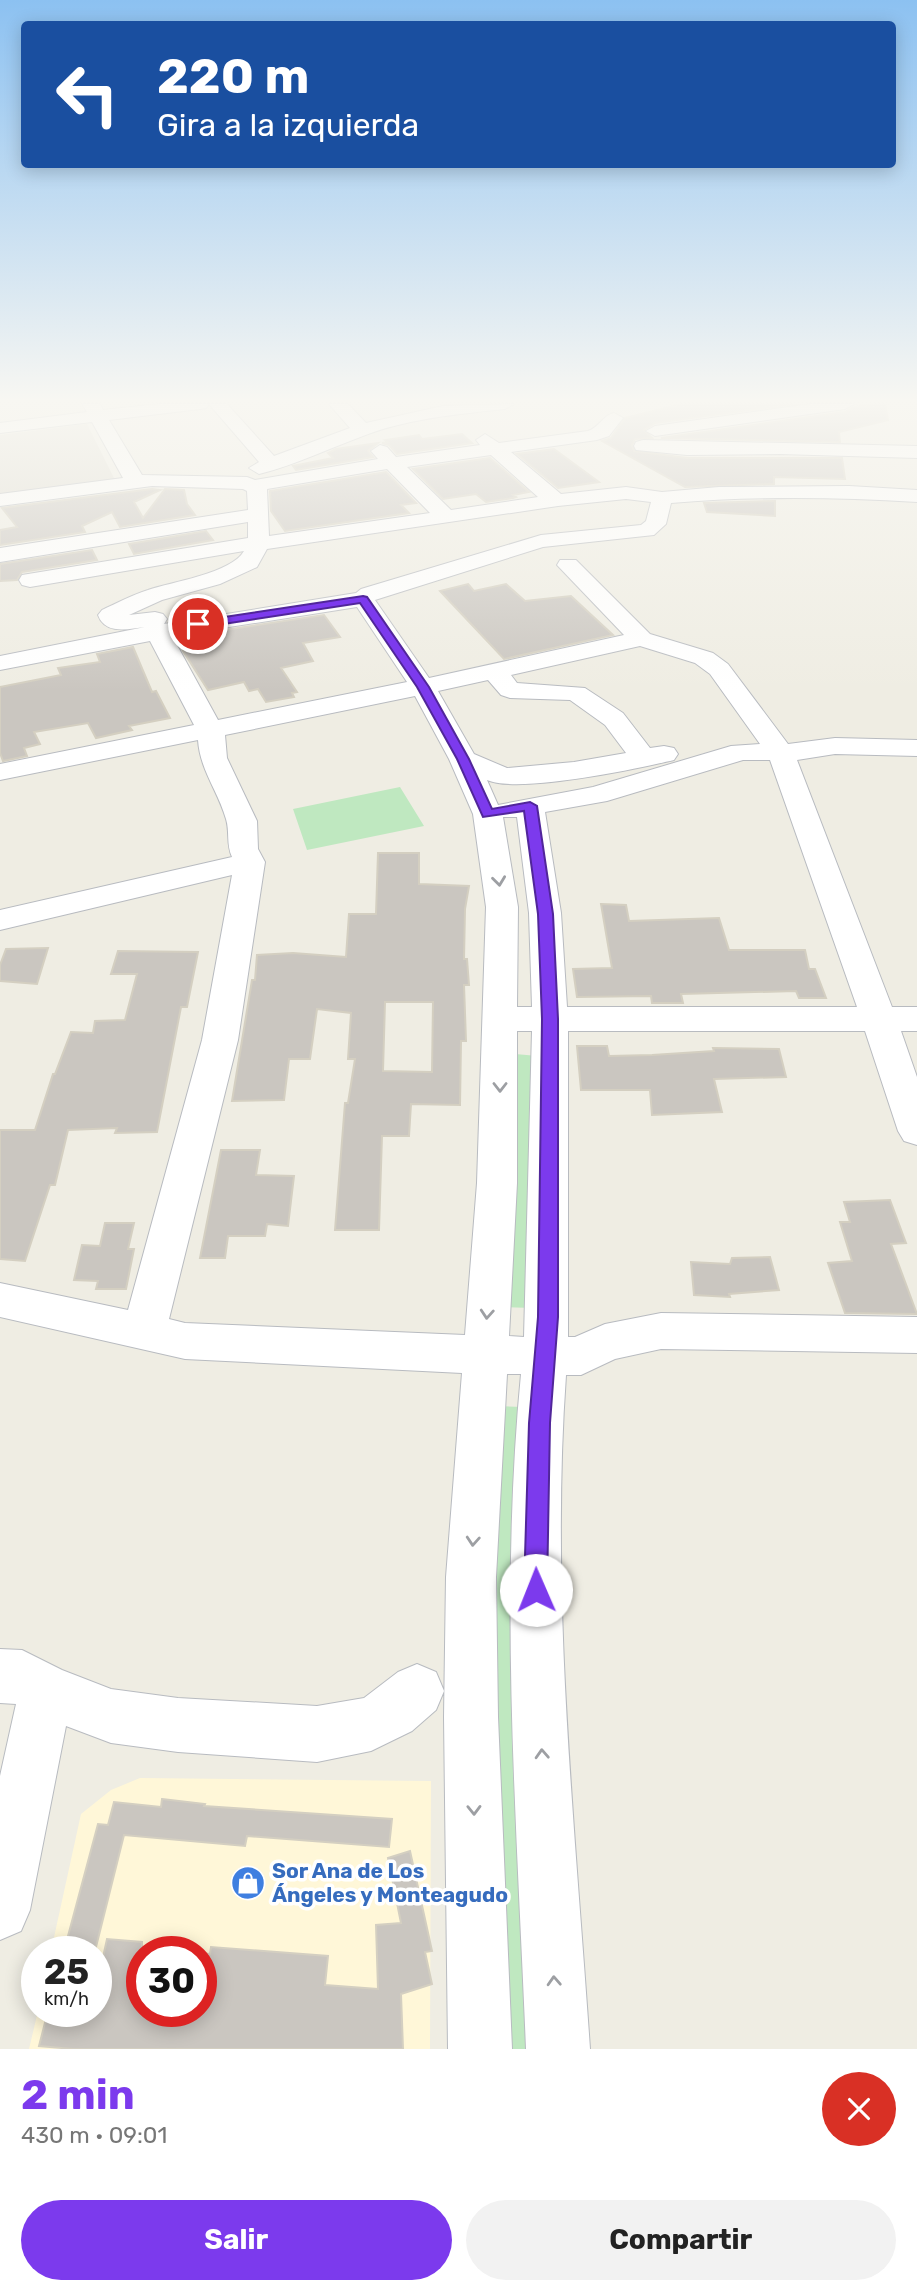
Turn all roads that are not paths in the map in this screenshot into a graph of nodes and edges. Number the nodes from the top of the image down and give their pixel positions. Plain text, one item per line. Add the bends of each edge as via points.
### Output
1 (259, 500) edge
2 (428, 500) edge
3 (558, 500) joint
4 (562, 500) edge
5 (662, 500) edge
6 (260, 514) junction
7 (445, 516) junction
8 (260, 543) junction
9 (0, 555) edge
10 (568, 565) dead end
11 (30, 580) dead end
12 (363, 600) junction
13 (218, 620) junction
14 (158, 633) junction
15 (641, 639) junction
16 (0, 663) edge
17 (493, 670) junction
18 (423, 687) junction
19 (211, 731) junction
20 (917, 748) edge
21 (780, 751) junction
22 (741, 752) junction
23 (643, 757) junction
24 (463, 759) junction
25 (0, 772) edge
26 (530, 806) junction
27 (488, 814) junction
28 (250, 862) junction
29 (0, 920) edge
30 (500, 1019) junction
31 (550, 1019) junction
32 (879, 1019) junction
33 (917, 1019) edge
34 (917, 1131) edge
35 (0, 1300) edge
36 (144, 1331) junction
37 (917, 1335) edge
38 (485, 1355) junction
39 (545, 1357) junction
40 (23, 1683) edge
41 (417, 1691) dead end
42 (0, 1910) edge
43 (480, 2049) edge
44 (558, 2049) edge

1 - 6 street
2 - 7 street
3 - 4 street
3 - 7 street
5 - 12 street via 656,524 647,531 541,541 369,594
6 - 8 street
6 - 9 street
7 - 8 street
8 - 11 street
8 - 13 street via 248,562 236,569 154,595 110,615 120,623 177,617
10 - 15 street
12 - 13 street
12 - 18 street
13 - 14 street
14 - 16 street
14 - 19 street
15 - 17 street
15 - 21 street via 704,658 719,669
17 - 18 street
17 - 23 street via 510,690 576,693 614,719
18 - 19 street
18 - 24 street
19 - 25 street
19 - 28 street via 213,758 242,821 243,849
20 - 21 street via 835,746
21 - 22 street
21 - 32 street
22 - 23 street via 713,748
22 - 26 street via 597,795
23 - 24 street via 503,777
24 - 27 street
26 - 27 street
26 - 31 street via 545,914
27 -> 30 street via 502,907
28 - 29 street
28 - 36 street via 220,1040
30 - 31 street
30 -> 38 street via 497,1184
31 - 32 street
31 - 39 street
32 - 33 street
32 - 34 street
35 - 36 street
36 - 38 street via 185,1341
37 - 39 street via 661,1331 605,1342 581,1356
38 - 39 street
38 -> 43 street via 471,1577
44 -> 39 street via 535,1564
40 - 41 street via 111,1716 317,1734 372,1724
40 - 42 street

